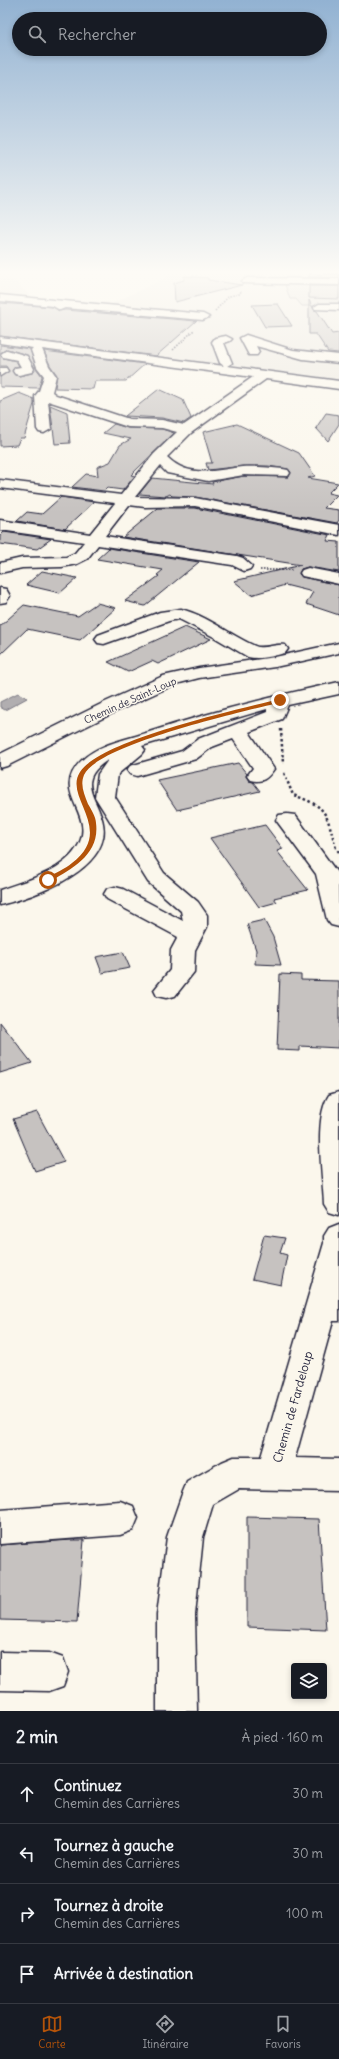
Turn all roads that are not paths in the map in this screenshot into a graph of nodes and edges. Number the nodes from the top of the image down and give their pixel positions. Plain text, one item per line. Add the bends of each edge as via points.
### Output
1 (16, 354) edge
2 (38, 354) joint
3 (78, 354) edge
4 (223, 354) edge
5 (297, 354) edge
6 (339, 359) edge
7 (226, 363) junction
8 (177, 364) junction
9 (19, 371) dead end
10 (339, 374) edge
11 (261, 378) junction
12 (339, 386) edge
13 (45, 393) junction
14 (44, 430) dead end
15 (186, 430) junction
16 (159, 457) junction
17 (282, 473) dead end
18 (0, 484) edge
19 (124, 500) junction
20 (0, 525) edge
21 (339, 530) edge
22 (94, 539) junction
23 (0, 568) edge
24 (250, 568) road end
25 (308, 573) road end
26 (339, 579) edge
27 (0, 593) edge
28 (0, 598) edge
29 (339, 636) edge
30 (104, 639) dead end
31 (339, 648) edge
32 (339, 688) edge
33 (280, 700) junction
34 (237, 730) junction
35 (147, 738) junction
36 (0, 762) edge
37 (137, 770) dead end
38 (257, 776) dead end
39 (287, 820) dead end
40 (115, 894) dead end
41 (0, 898) edge
42 (339, 920) edge
43 (190, 934) junction
44 (166, 990) dead end
45 (339, 1102) edge
46 (339, 1204) edge
47 (339, 1236) edge
48 (330, 1308) edge
49 (274, 1473) junction
50 (339, 1475) edge
51 (120, 1518) dead end
52 (0, 1527) edge
53 (0, 1671) edge
54 (49, 1672) dead end
55 (178, 1711) edge

1 - 9 street via 24,358 28,369
2 - 11 street via 96,362 105,357
2 - 13 street via 50,376
3 - 8 street
4 - 7 street
5 - 6 street
7 - 8 street
7 - 10 street via 257,364
8 - 12 street
11 - 12 street
11 - 15 street
13 - 14 street via 41,396
13 - 15 street via 68,405 128,423 162,424
15 - 16 street
16 - 17 street via 172,470 208,477 244,471
16 - 19 street
18 - 19 street
19 - 21 street via 144,503 195,502
19 - 22 street
20 - 22 street
22 - 23 street via 81,556 71,562 16,562
22 - 24 street via 237,561
25 - 26 street
27 - 28 street
29 - 30 street via 254,653 181,614 166,616
31 - 36 street, Chemin de Saint-Loup via 170,680
32 - 33 street
33 - 34 street via 275,715
33 - 35 street via 204,719
34 - 37 street via 205,743 189,755
34 - 38 street via 264,769
35 - 41 street via 110,751 92,761 82,773 80,793 93,822 92,838 87,851 75,864 48,880
35 - 43 street via 140,747 112,766 104,785 105,797 156,877 190,907 195,915 195,927
39 - 42 street via 327,874
40 - 43 street
43 - 44 street via 183,950 182,972
45 - 46 street via 335,1133
47 - 48 street, Chemin de Fardeloup
48 - 49 street, Chemin de Fardeloup
49 - 50 street
49 - 55 street, Chemin de Fardeloup via 234,1474 199,1494 185,1537 176,1614
51 - 52 street
53 - 54 street

